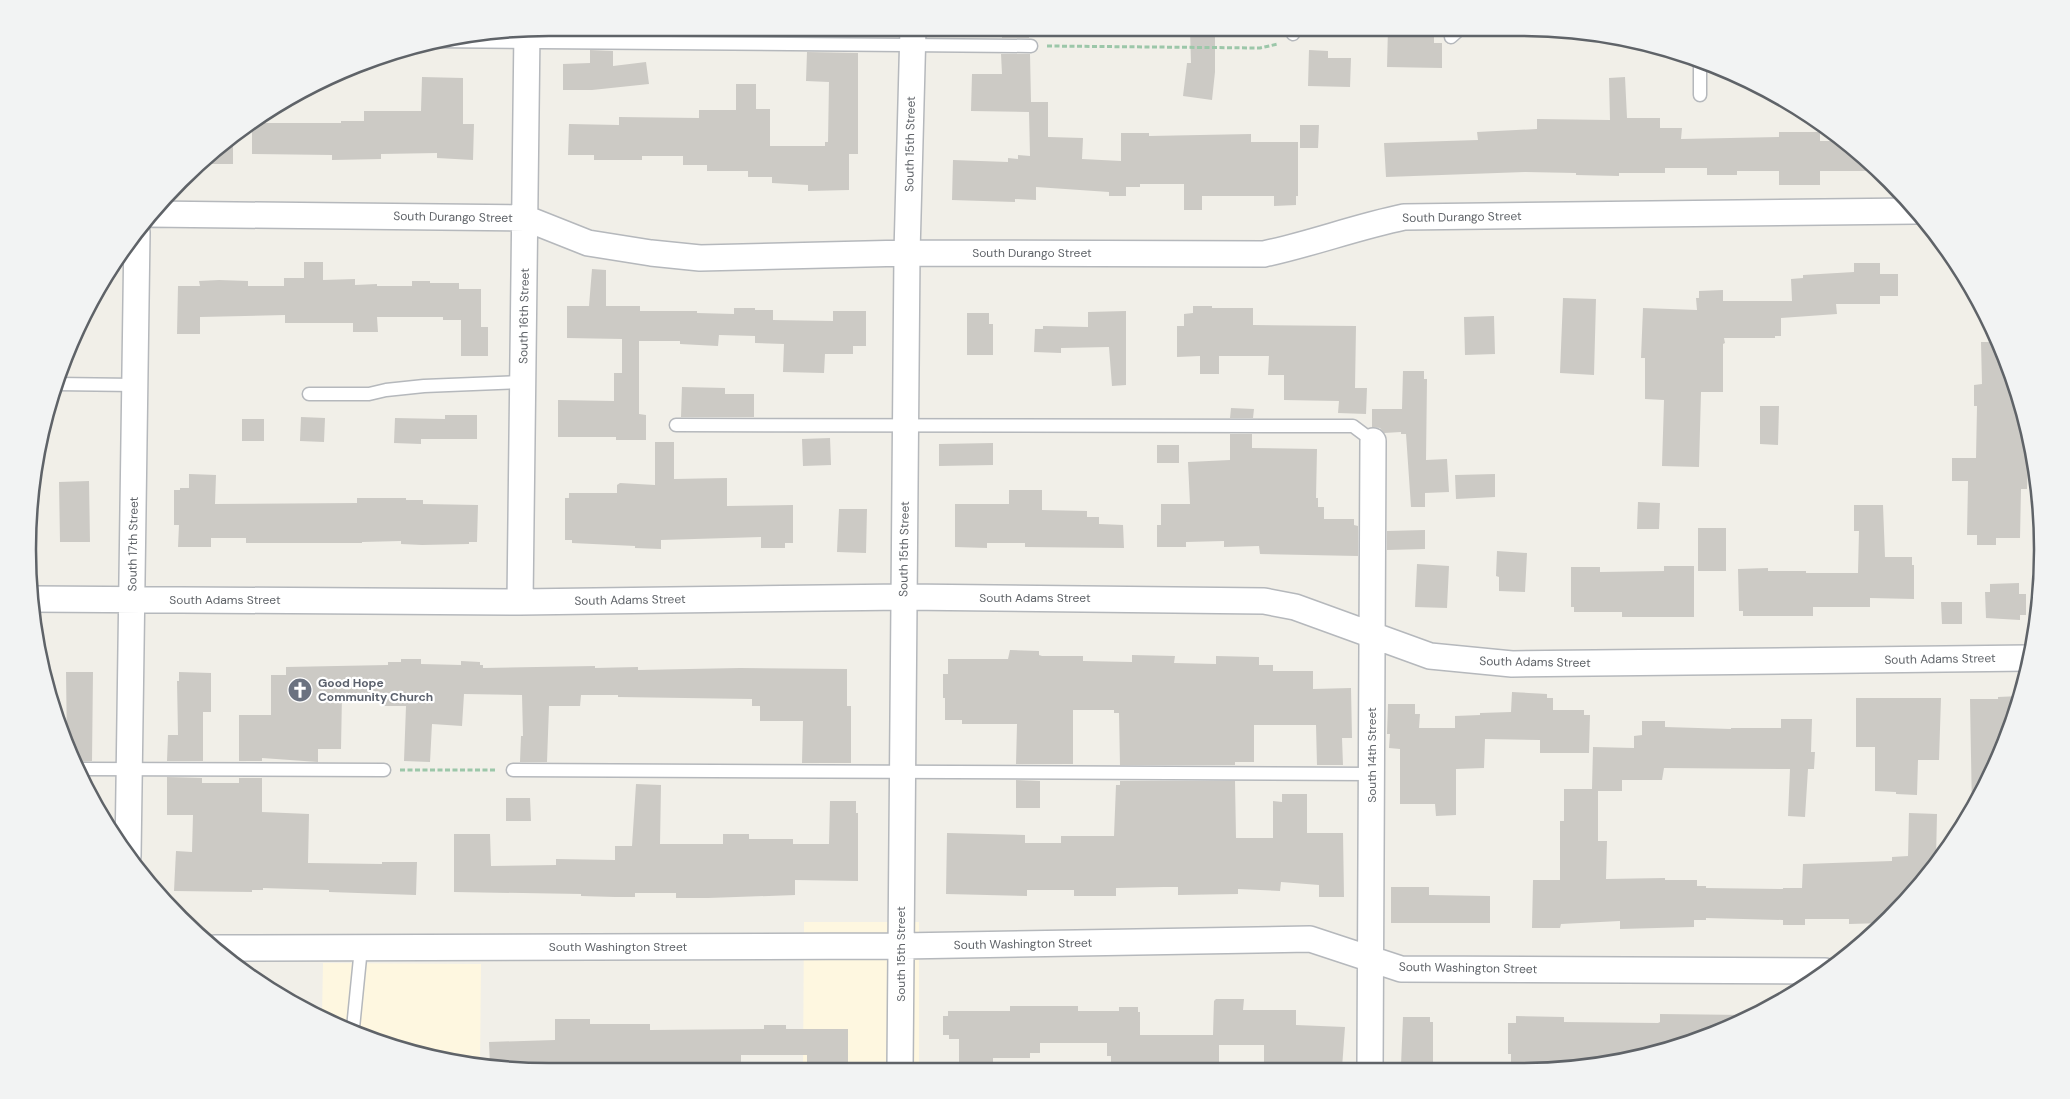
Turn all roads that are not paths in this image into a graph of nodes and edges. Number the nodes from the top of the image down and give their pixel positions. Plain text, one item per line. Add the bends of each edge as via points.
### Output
1 (526, 36) edge
2 (550, 36) edge
3 (912, 36) edge
4 (1031, 46) road end
5 (1700, 69) edge
6 (1700, 95) dead end
7 (1906, 211) edge
8 (161, 214) edge
9 (525, 218) junction
10 (137, 244) edge
11 (907, 253) junction
12 (523, 382) junction
13 (63, 384) edge
14 (135, 385) junction
15 (309, 394) dead end
16 (676, 425) dead end
17 (906, 426) junction
18 (1373, 442) joint
19 (904, 597) junction
20 (39, 599) edge
21 (132, 599) junction
22 (520, 602) junction
23 (1372, 637) junction
24 (2022, 658) edge
25 (85, 769) edge
26 (130, 769) junction
27 (384, 770) road end
28 (513, 770) road end
29 (902, 772) junction
30 (1372, 774) junction
31 (128, 843) edge
32 (901, 946) junction
33 (226, 948) edge
34 (361, 948) junction
35 (1371, 960) junction
36 (1813, 971) edge
37 (353, 1024) edge
38 (900, 1063) edge
39 (1370, 1063) edge

1 - 9 street, South 16th Street
2 - 3 lane
3 - 4 lane
3 - 11 street, South 15th Street
5 - 6 lane
7 - 11 street, South Durango Street via 1404,217 1264,254
8 - 9 street, South Durango Street
9 - 11 street, South Durango Street via 588,242 700,258
9 - 12 street, South 16th Street
10 - 14 street, South 17th Street
11 - 17 street, South 15th Street
12 - 15 lane via 424,386 369,394
12 - 22 street, South 16th Street
13 - 14 lane
14 - 21 street, South 17th Street
16 - 17 lane
17 - 18 lane via 1353,426
17 - 19 street, South 15th Street
18 - 23 street, South 14th Street
19 - 22 street, South Adams Street
19 - 23 street, South Adams Street via 1264,601 1295,607
19 - 29 street, South 15th Street
20 - 21 street, South Adams Street
21 - 22 street, South Adams Street
21 - 26 street, South 17th Street
23 - 24 street, South Adams Street via 1430,656 1512,664
23 - 30 street, South 14th Street
25 - 26 lane
26 - 27 lane
26 - 31 street, South 17th Street
28 - 29 lane
29 - 30 lane
29 - 32 street, South 15th Street
30 - 35 street, South 14th Street
32 - 34 street, South Washington Street
32 - 35 street, South Washington Street via 1310,939
32 - 38 street, South 15th Street
33 - 34 street, South Washington Street
34 - 37 lane
35 - 36 street, South Washington Street via 1402,969
35 - 39 street, South 14th Street

